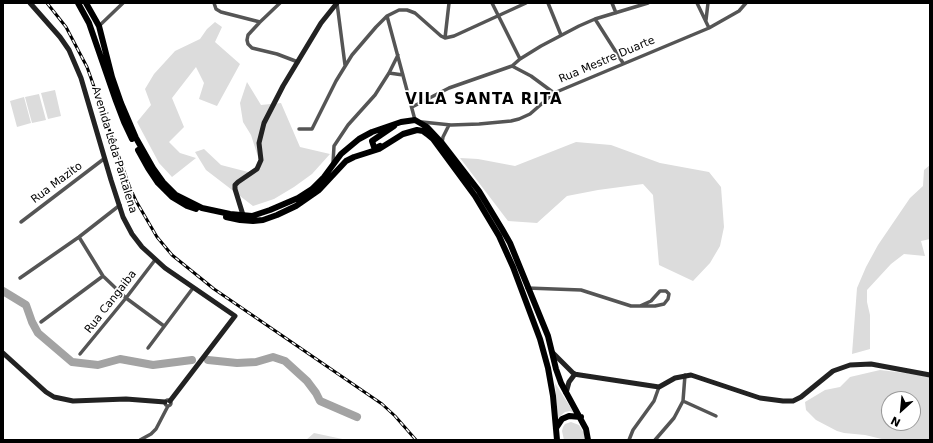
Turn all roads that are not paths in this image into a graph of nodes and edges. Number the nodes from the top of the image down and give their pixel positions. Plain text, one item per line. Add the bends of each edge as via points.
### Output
1 (30, 3) edge
2 (78, 3) edge
3 (86, 3) edge
4 (123, 3) edge
5 (214, 3) edge
6 (280, 3) edge
7 (337, 3) edge
8 (449, 3) edge
9 (492, 3) edge
10 (526, 3) edge
11 (548, 3) edge
12 (612, 3) edge
13 (648, 3) edge
14 (697, 3) edge
15 (708, 3) edge
16 (746, 3) edge
17 (616, 13) junction
18 (387, 16) junction
19 (498, 16) junction
20 (595, 19) junction
21 (706, 21) junction
22 (260, 22) junction
23 (99, 26) junction
24 (709, 28) junction
25 (562, 35) junction
26 (445, 38) junction
27 (398, 55) junction
28 (520, 59) junction
29 (298, 62) junction
30 (623, 63) junction
31 (345, 66) junction
32 (512, 66) junction
33 (389, 73) junction
34 (403, 75) junction
35 (554, 93) junction
36 (412, 107) junction
37 (417, 121) junction
38 (397, 124) junction
39 (449, 125) junction
40 (299, 129) dead end
41 (394, 141) junction
42 (442, 143) junction
43 (105, 158) junction
44 (333, 163) junction
45 (120, 205) junction
46 (243, 215) junction
47 (21, 222) dead end
48 (79, 237) junction
49 (155, 260) junction
50 (104, 276) junction
51 (20, 278) dead end
52 (193, 288) junction
53 (527, 288) junction
54 (126, 298) junction
55 (640, 306) junction
56 (41, 322) dead end
57 (164, 326) junction
58 (148, 348) dead end
59 (552, 352) junction
60 (3, 353) edge
61 (80, 354) dead end
62 (575, 374) junction
63 (685, 375) junction
64 (930, 375) edge
65 (659, 387) junction
66 (566, 393) junction
67 (683, 401) junction
68 (168, 403) junction
69 (716, 416) dead end
70 (580, 417) junction
71 (555, 429) junction
72 (140, 440) edge
73 (557, 440) edge
74 (588, 440) edge
75 (629, 440) edge
76 (655, 440) edge

1 - 43 street, Avenida Lêda Pantalena via 51,25 69,50 81,78
2 - 41 main road via 89,23 124,122 148,168 172,197 187,206 240,220 263,220 296,206 319,190 354,156 379,149
3 - 23 main road
4 - 23 street
5 - 22 street via 216,9 221,12
6 - 22 street
7 - 29 street via 321,23
7 - 31 street
8 - 26 street
9 - 19 street
10 - 19 street
11 - 25 street
12 - 17 street
13 - 17 street
14 - 21 street
15 - 21 street
16 - 24 street, Rua Mestre Duarte via 739,11
17 - 20 street
18 - 26 street via 399,10 407,10
18 - 27 street
18 - 31 street
19 - 26 street
19 - 28 street
20 - 25 street
20 - 30 street
21 - 24 street
22 - 29 street via 248,35 248,44 252,48
23 - 46 main road via 112,77 128,121 163,182 176,195 202,208
24 - 30 street, Rua Mestre Duarte
25 - 28 street
27 - 33 street
27 - 34 street
28 - 32 street
29 - 46 street via 264,124 259,143 260,164 252,174 235,185
30 - 35 street, Rua Mestre Duarte
31 - 40 street via 312,129
32 - 35 street
32 - 36 street via 449,88
33 - 34 street
33 - 44 street via 375,95 348,125 334,146
34 - 36 street
35 - 39 street, Rua Mestre Duarte via 530,114 519,119
36 - 37 street
37 - 38 main road
37 - 39 street, Rua Mestre Duarte
37 - 42 main road via 427,127
38 - 41 main road via 374,138 372,144 377,148
38 - 44 main road via 359,139
39 - 42 street
41 - 71 main road via 403,134 417,130 433,139 475,196 500,236 540,339 551,381
42 - 53 main road via 493,212 510,243
43 - 45 street, Avenida Lêda Pantalena
43 - 47 street, Rua Mazito
44 - 46 main road via 324,177 298,198 252,216
45 - 48 street
45 - 49 street, Avenida Lêda Pantalena via 132,234
48 - 50 street
48 - 51 street
49 - 52 street, Avenida Lêda Pantalena
49 - 54 street, Rua Cangaiba
50 - 54 street
50 - 56 street
52 - 57 street
52 - 68 street, Avenida Lêda Pantalena via 235,316
53 - 55 street via 581,290 618,303
53 - 59 main road via 548,336
54 - 57 street
54 - 61 street, Rua Cangaiba
55 - 55 street via 651,301 662,290 668,294 664,304
57 - 58 street
59 - 62 street
59 - 66 main road
60 - 68 street via 46,392 54,396 72,400 126,399
62 - 65 street
62 - 66 street
63 - 64 street via 698,376 760,398 783,401 793,401 801,397 833,371 850,365 871,364
63 - 65 street
63 - 67 street
65 - 75 street via 654,401 632,430
66 - 70 main road
67 - 69 street
67 - 76 street via 674,418
68 - 72 street via 156,429
70 - 71 main road via 569,416 562,419
70 - 74 main road
71 - 73 main road

